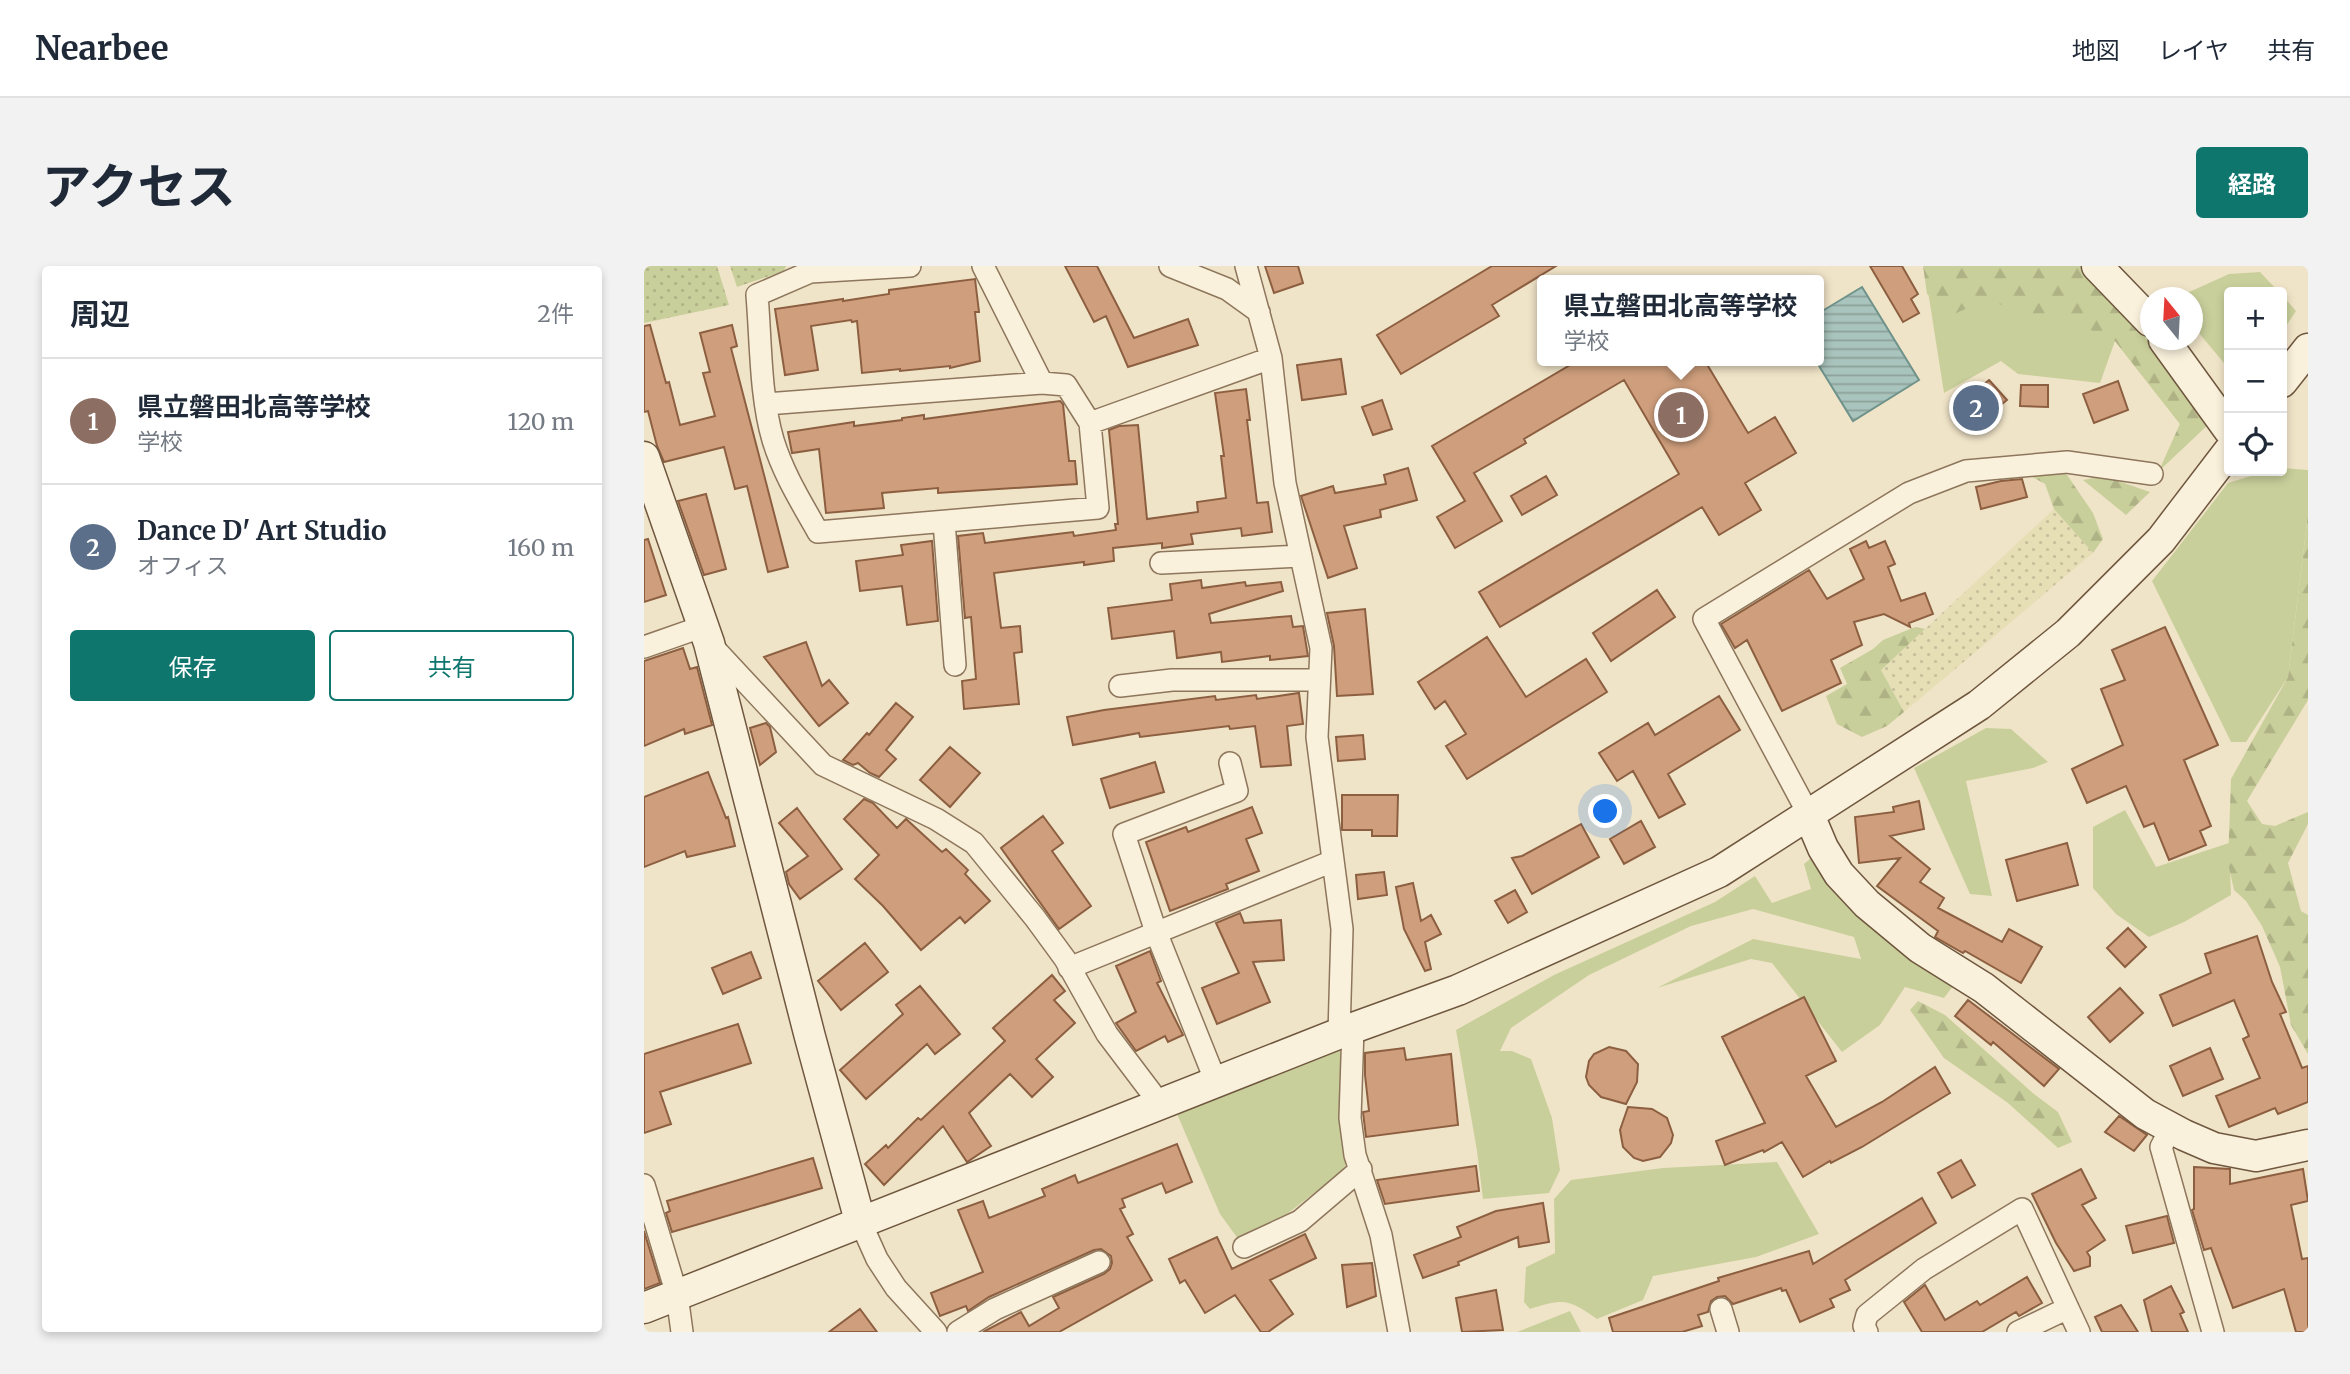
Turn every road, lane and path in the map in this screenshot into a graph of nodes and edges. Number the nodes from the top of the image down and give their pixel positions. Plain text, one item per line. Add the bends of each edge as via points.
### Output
1 (910, 266) edge
2 (983, 266) edge
3 (1170, 266) edge
4 (1246, 266) edge
5 (2097, 266) edge
6 (809, 269) edge
7 (2140, 310) edge
8 (1259, 312) junction
9 (2308, 349) edge
10 (2171, 350) edge
11 (1271, 358) junction
12 (2287, 376) edge
13 (1042, 383) junction
14 (766, 404) junction
15 (1090, 423) junction
16 (2224, 423) edge
17 (644, 457) edge
18 (2224, 458) edge
19 (2152, 474) dead end
20 (944, 522) junction
21 (1301, 556) junction
22 (1161, 563) dead end
23 (706, 635) junction
24 (644, 647) edge
25 (955, 665) dead end
26 (1320, 680) junction
27 (1121, 686) dead end
28 (1230, 763) dead end
29 (1809, 815) junction
30 (1333, 861) junction
31 (1156, 932) junction
32 (1069, 968) junction
33 (1346, 1031) junction
34 (1216, 1082) junction
35 (1160, 1104) junction
36 (2171, 1128) junction
37 (2308, 1145) edge
38 (1361, 1169) junction
39 (644, 1185) edge
40 (860, 1221) junction
41 (1244, 1247) dead end
42 (1099, 1262) dead end
43 (677, 1295) junction
44 (644, 1308) edge
45 (2068, 1308) junction
46 (1721, 1309) dead end
47 (682, 1332) edge
48 (936, 1332) edge
49 (958, 1332) edge
50 (1399, 1332) edge
51 (1728, 1332) edge
52 (1867, 1332) edge
53 (2018, 1332) edge
54 (2079, 1332) edge
55 (2213, 1332) edge

1 - 6 street
2 - 13 street
3 - 8 street via 1227,289
4 - 8 street
5 - 7 street
6 - 14 street via 757,295
8 - 11 street
9 - 12 street
10 - 16 street
11 - 15 street
11 - 21 street via 1285,484
13 - 14 street
13 - 15 street via 1066,385
14 - 20 street via 788,478 818,532
15 - 20 street via 1098,508
17 - 23 street
18 - 29 street via 2161,540 2068,633 1979,705
19 - 29 street via 2067,462 1966,471 1909,493 1704,619
20 - 25 street
21 - 22 street
21 - 26 street via 1321,648
23 - 24 street
23 - 32 street via 823,765 974,843
23 - 40 street
26 - 27 street via 1172,680
26 - 30 street via 1317,737
28 - 31 street via 1237,791 1124,834
29 - 33 street via 1719,872 1458,990
29 - 36 street via 1822,848 1867,904 2145,1114
30 - 31 street
30 - 33 street via 1342,929
31 - 32 street
31 - 34 street
32 - 35 street via 1107,1034
33 - 34 street
33 - 38 street via 1350,1118
34 - 35 street
35 - 40 street
36 - 37 street via 2214,1147 2256,1157
36 - 55 street via 2161,1147
38 - 41 street via 1300,1221
38 - 50 street via 1381,1235
39 - 43 street
40 - 43 street
40 - 48 street via 896,1288
42 - 49 street via 995,1309
43 - 44 street
43 - 47 street
45 - 52 street via 2022,1209 1893,1292 1867,1315
45 - 53 street
45 - 54 street
46 - 51 street

